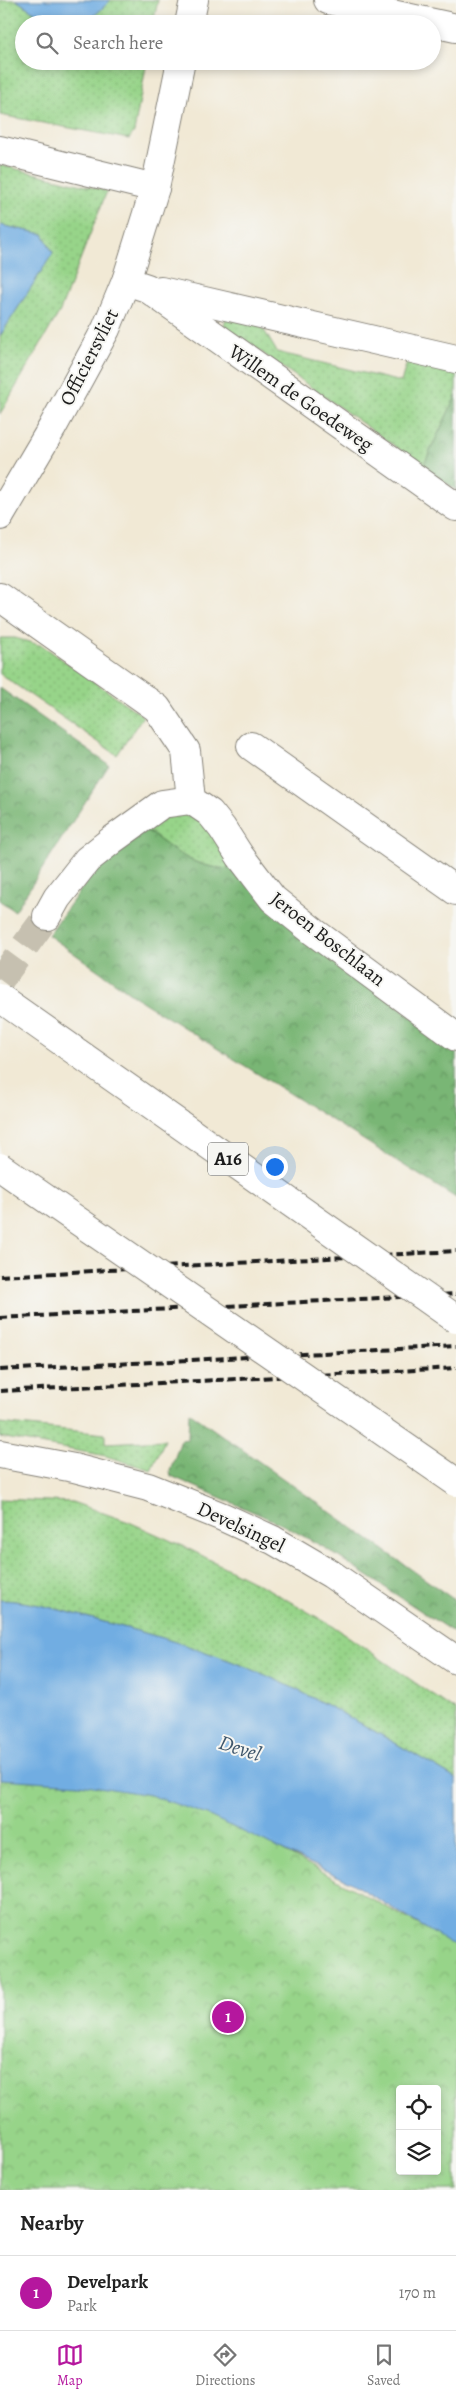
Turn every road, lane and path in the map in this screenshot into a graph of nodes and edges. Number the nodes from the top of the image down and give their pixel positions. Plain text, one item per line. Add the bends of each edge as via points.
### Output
1 (194, 0) edge
2 (328, 0) edge
3 (191, 15) edge
4 (397, 15) edge
5 (441, 25) edge
6 (456, 28) edge
7 (180, 70) edge
8 (0, 150) edge
9 (155, 188) junction
10 (136, 284) junction
11 (456, 359) edge
12 (456, 507) edge
13 (0, 516) edge
14 (0, 596) edge
15 (251, 746) dead end
16 (191, 800) junction
17 (456, 891) edge
18 (47, 916) tunnel mouth
19 (0, 998) edge
20 (452, 1026) edge
21 (0, 1167) edge
22 (456, 1319) edge
23 (0, 1454) edge
24 (456, 1482) edge
25 (456, 1660) edge

1 - 3 main road
2 - 4 main road
5 - 6 main road
7 - 9 main road, Officiersvliet
8 - 9 main road
9 - 10 main road, Officiersvliet
10 - 11 main road, Willem de Goedeweg
10 - 12 main road, Willem de Goedeweg
10 - 13 main road, Officiersvliet via 106,329
14 - 16 main road via 157,708 186,751
15 - 17 main road
16 - 18 main road via 162,804 87,860
16 - 20 main road, Jeroen Boschlaan via 210,813 274,899
19 - 22 main road, A16, bridge
21 - 24 main road, bridge
23 - 25 main road, Develsingel via 148,1487 223,1517 273,1540 332,1574

